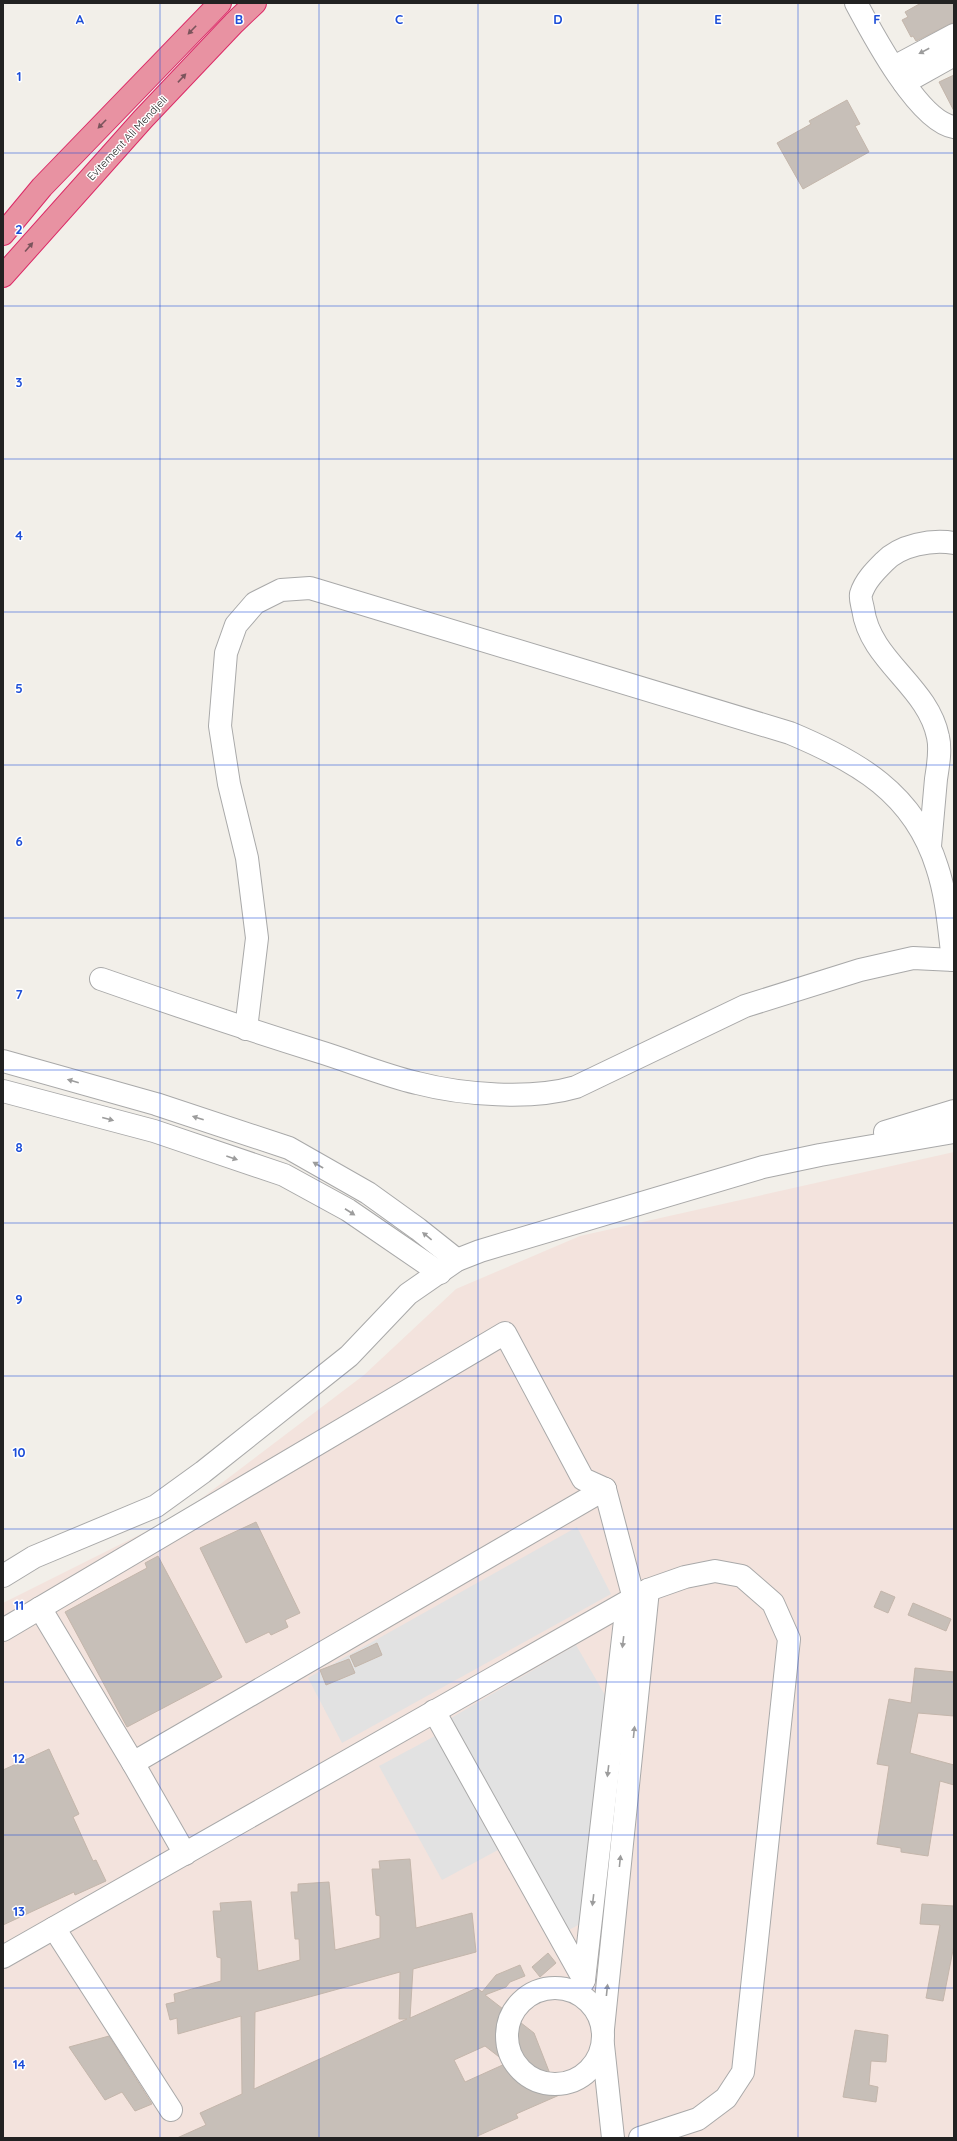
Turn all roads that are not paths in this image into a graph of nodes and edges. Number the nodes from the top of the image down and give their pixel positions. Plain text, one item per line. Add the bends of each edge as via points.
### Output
1 (220, 3) edge
2 (255, 3) edge
3 (856, 3) edge
4 (954, 35) edge
5 (954, 55) edge
6 (899, 75) junction
7 (954, 127) edge
8 (3, 234) edge
9 (3, 276) edge
10 (954, 543) edge
11 (930, 846) junction
12 (954, 960) edge
13 (101, 979) dead end
14 (246, 1029) junction
15 (3, 1061) edge
16 (3, 1091) edge
17 (954, 1111) edge
18 (954, 1132) edge
19 (820, 1155) junction
20 (457, 1260) junction
21 (440, 1273) junction
22 (605, 1489) junction
23 (3, 1576) edge
24 (636, 1597) junction
25 (40, 1608) junction
26 (3, 1630) edge
27 (434, 1711) junction
28 (133, 1763) junction
29 (185, 1854) junction
30 (54, 1928) junction
31 (3, 1957) edge
32 (580, 1986) junction
33 (603, 2037) junction
34 (171, 2110) dead end
35 (613, 2138) edge
36 (640, 2138) edge

1 -> 8 highway via 42,187
9 -> 2 highway, Evitement Ali Mendjeli via 143,119
3 - 6 street via 873,36
4 -> 6 street
5 - 6 street
6 - 7 street via 932,116 947,126
10 - 11 street via 941,541 916,544 888,557 872,574 860,595 873,640 888,662 926,706 938,737
11 - 12 street via 944,894
11 - 14 street via 913,816 890,791 865,771 790,733 310,588 281,590 255,604 236,625 226,653 220,726 229,784 247,858 257,938
12 - 14 street via 913,958 860,970 745,1006 576,1087 543,1095 458,1090 418,1084
13 - 14 street
20 -> 15 street via 368,1193 288,1148 156,1104
16 -> 21 street via 154,1131 284,1176 348,1210
17 - 19 street
18 - 19 street
19 - 20 street via 702,1184
20 - 21 street
21 - 23 street via 408,1294 349,1356 156,1506 34,1557
22 - 24 street
22 - 25 street via 583,1479 506,1333
22 - 28 street
24 - 27 street
24 -> 32 street
33 -> 24 street
24 - 36 street via 685,1577 715,1571 742,1576 773,1603 789,1639 743,2072 726,2098 698,2119
25 - 26 street
25 - 28 street
27 - 29 street
27 - 32 street
28 - 29 street
29 - 30 street
30 - 31 street
30 - 34 street
32 - 33 street via 598,2014
32 - 33 street via 545,1988 529,1994 521,2001 509,2019 506,2035 508,2051 516,2065 528,2076 542,2083 558,2084 574,2080 587,2072 597,2060
33 - 35 street

